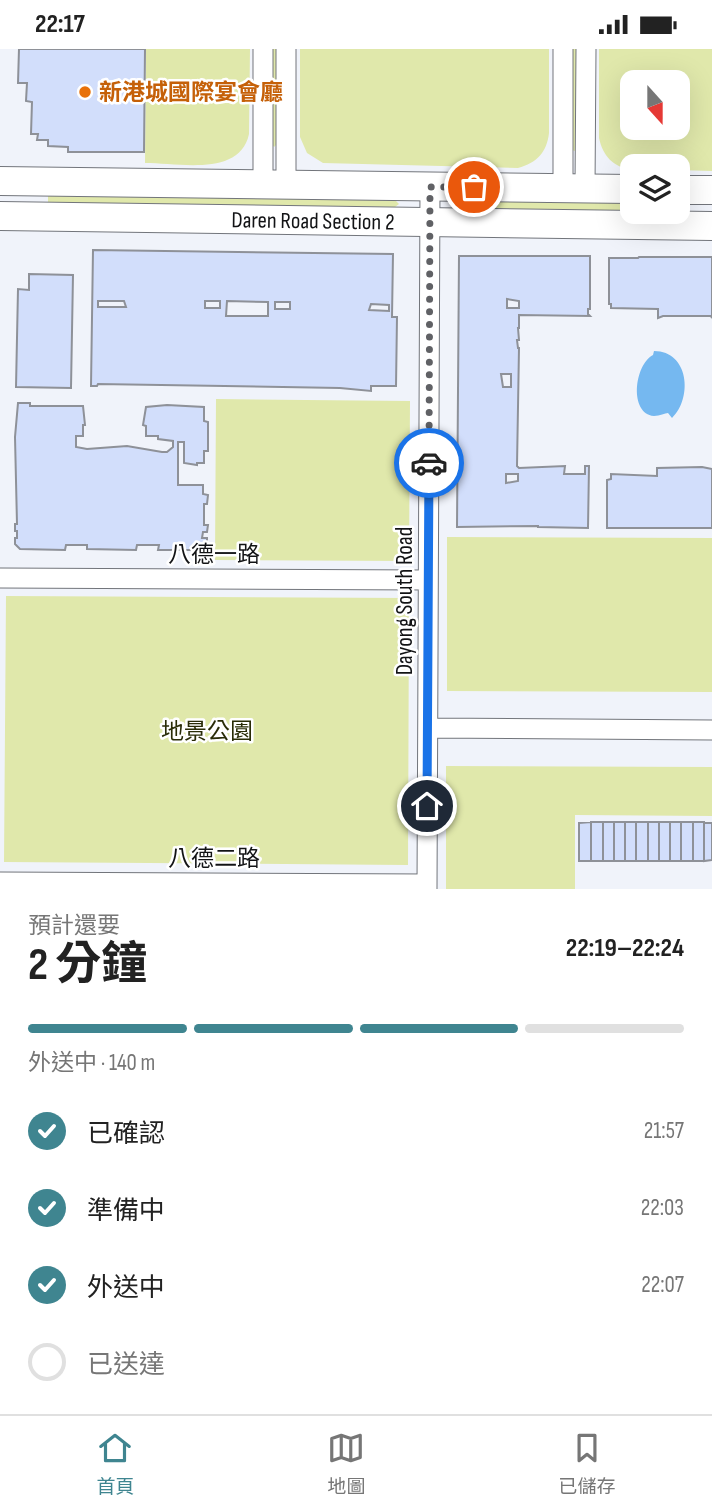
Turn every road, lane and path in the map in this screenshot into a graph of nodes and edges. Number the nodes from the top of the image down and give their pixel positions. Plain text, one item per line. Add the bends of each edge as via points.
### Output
1 (263, 49) edge
2 (286, 49) edge
3 (563, 49) edge
4 (586, 49) edge
5 (0, 181) edge
6 (275, 185) junction
7 (430, 187) junction
8 (574, 189) junction
9 (620, 189) edge
10 (690, 190) edge
11 (712, 190) edge
12 (0, 216) edge
13 (430, 222) junction
14 (712, 226) edge
15 (0, 577) edge
16 (428, 580) junction
17 (428, 729) junction
18 (712, 730) edge
19 (0, 882) edge
20 (427, 887) edge

1 - 6 street
2 - 6 street
3 - 8 street
4 - 8 street
5 - 6 street, Daren Road Section 2
6 - 7 street, Daren Road Section 2
7 - 8 street, Daren Road Section 2
7 - 13 street, Dayong South Road
8 - 9 street, Daren Road Section 2
10 - 11 street
12 - 13 street, Daren Road Section 2
13 - 14 street, Daren Road Section 2
13 - 16 street, Dayong South Road
15 - 16 street, 八德一路
16 - 17 street, Dayong South Road
17 - 18 street
17 - 20 street, Dayong South Road
19 - 20 street, 八德二路

